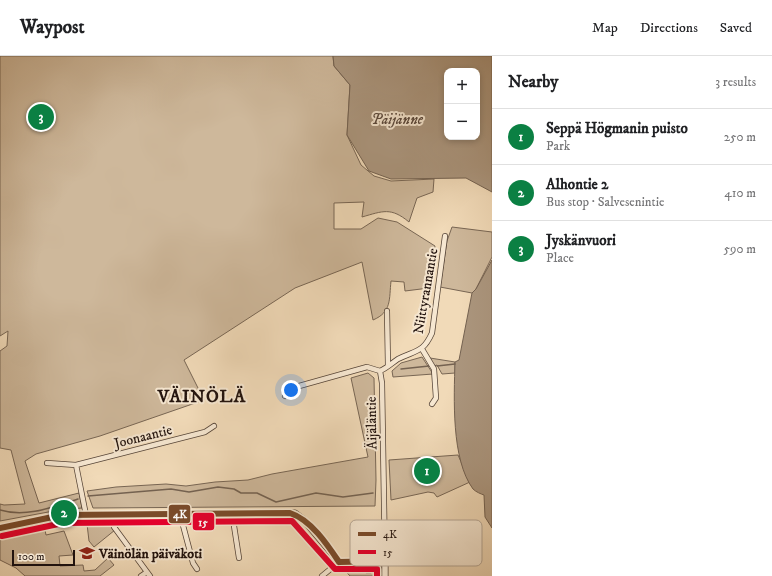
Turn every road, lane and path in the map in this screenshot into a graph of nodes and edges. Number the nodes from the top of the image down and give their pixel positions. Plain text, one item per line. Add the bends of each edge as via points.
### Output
1 (445, 236) dead end
2 (387, 312) dead end
3 (422, 349) junction
4 (388, 366) junction
5 (380, 371) junction
6 (286, 396) dead end
7 (432, 404) dead end
8 (214, 426) dead end
9 (47, 463) dead end
10 (76, 465) junction
11 (180, 514) junction
12 (232, 514) junction
13 (86, 515) junction
14 (112, 515) junction
15 (384, 520) edge
16 (0, 528) edge
17 (239, 558) dead end
18 (339, 562) junction
19 (350, 562) edge
20 (197, 569) dead end
21 (149, 574) edge
22 (141, 576) edge
23 (322, 576) edge

1 - 3 street, Niittyrannantie via 432,333
2 - 4 street
3 - 4 street, Niittyrannantie
3 - 7 street via 434,369 436,398
4 - 5 street, Niittyrannantie
5 - 6 street via 367,367 292,388
5 - 15 street, Äijäläntie
8 - 10 street, Joonaantie via 205,432
9 - 10 street, Joonaantie
10 - 13 street
11 - 12 street
11 - 14 street
11 - 20 street
12 - 17 street
12 - 18 street via 295,513
13 - 14 street
13 - 16 street via 62,516
14 - 21 street via 114,527
18 - 19 street
18 - 23 street
21 - 22 street

